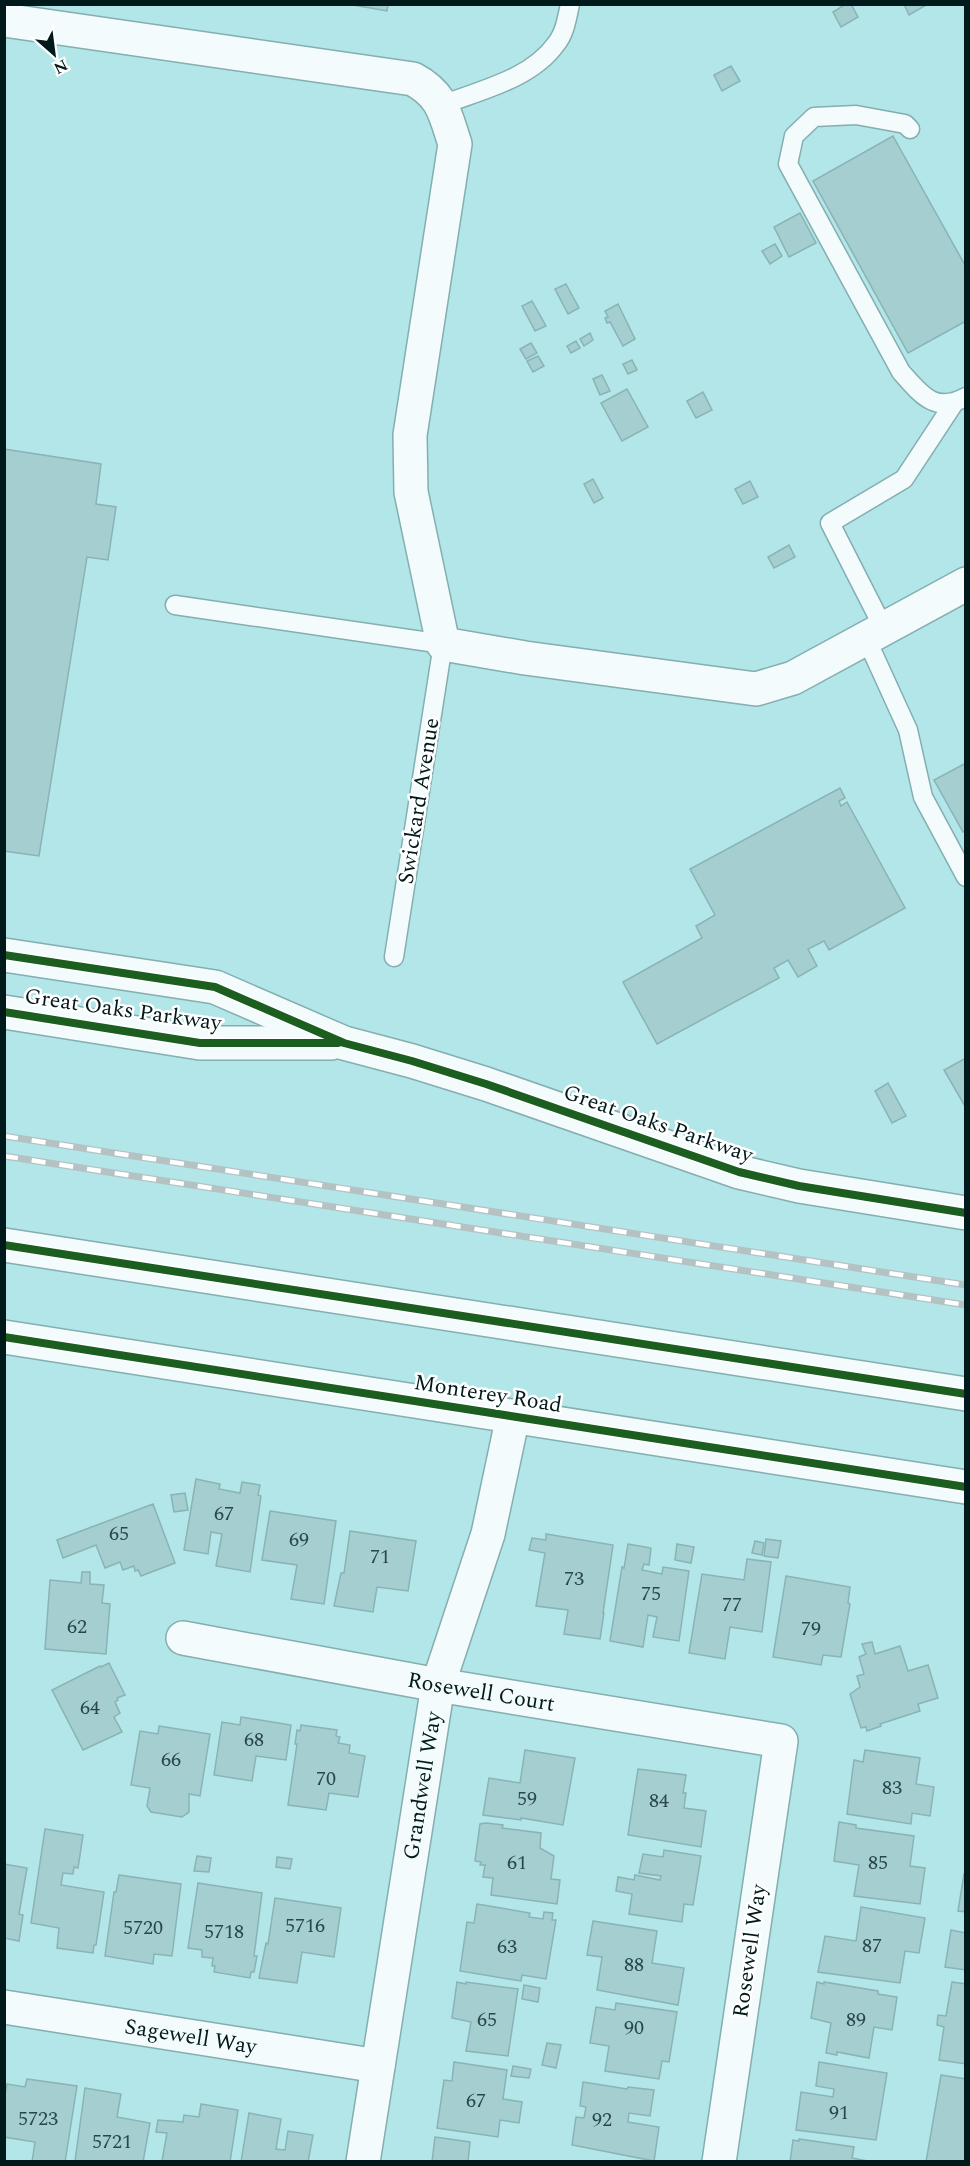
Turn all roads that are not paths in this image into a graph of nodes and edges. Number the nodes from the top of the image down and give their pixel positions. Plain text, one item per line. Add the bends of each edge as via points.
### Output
1 (570, 4) edge
2 (4, 20) edge
3 (442, 105) junction
4 (910, 129) dead end
5 (960, 400) edge
6 (966, 584) edge
7 (175, 605) dead end
8 (875, 633) junction
9 (443, 644) junction
10 (966, 877) edge
11 (4, 955) edge
12 (394, 957) dead end
13 (4, 1012) edge
14 (344, 1043) junction
15 (966, 1213) edge
16 (4, 1245) edge
17 (4, 1337) edge
18 (966, 1394) edge
19 (513, 1416) junction
20 (966, 1487) edge
21 (183, 1638) dead end
22 (438, 1685) junction
23 (781, 1741) joint
24 (4, 2007) edge
25 (378, 2066) junction
26 (363, 2162) edge
27 (719, 2162) edge

1 - 3 lane via 557,43 540,62 517,76
2 - 3 street via 413,79 428,87
3 - 9 street via 454,144 410,435 411,492
4 - 5 lane via 905,124 856,115 814,117 794,136 788,164 901,372 924,397 938,403
5 - 8 lane via 904,479 830,523
6 - 8 street
7 - 9 lane
8 - 9 street via 794,678 756,689
8 - 10 lane via 908,730 923,797
9 - 12 lane, Swickard Avenue
11 - 14 street, Great Oaks Parkway via 215,987
13 - 14 street, Great Oaks Parkway via 200,1042
14 - 15 street, Great Oaks Parkway via 486,1084 739,1172 799,1186
16 - 18 street
17 - 19 street, Monterey Road
19 - 20 street, Monterey Road
19 - 22 street, Grandwell Way via 488,1534
21 - 22 street, Rosewell Court
22 - 23 street, Rosewell Court
22 - 25 street, Grandwell Way
23 - 27 street, Rosewell Way
24 - 25 street, Sagewell Way
25 - 26 street, Grandwell Way

